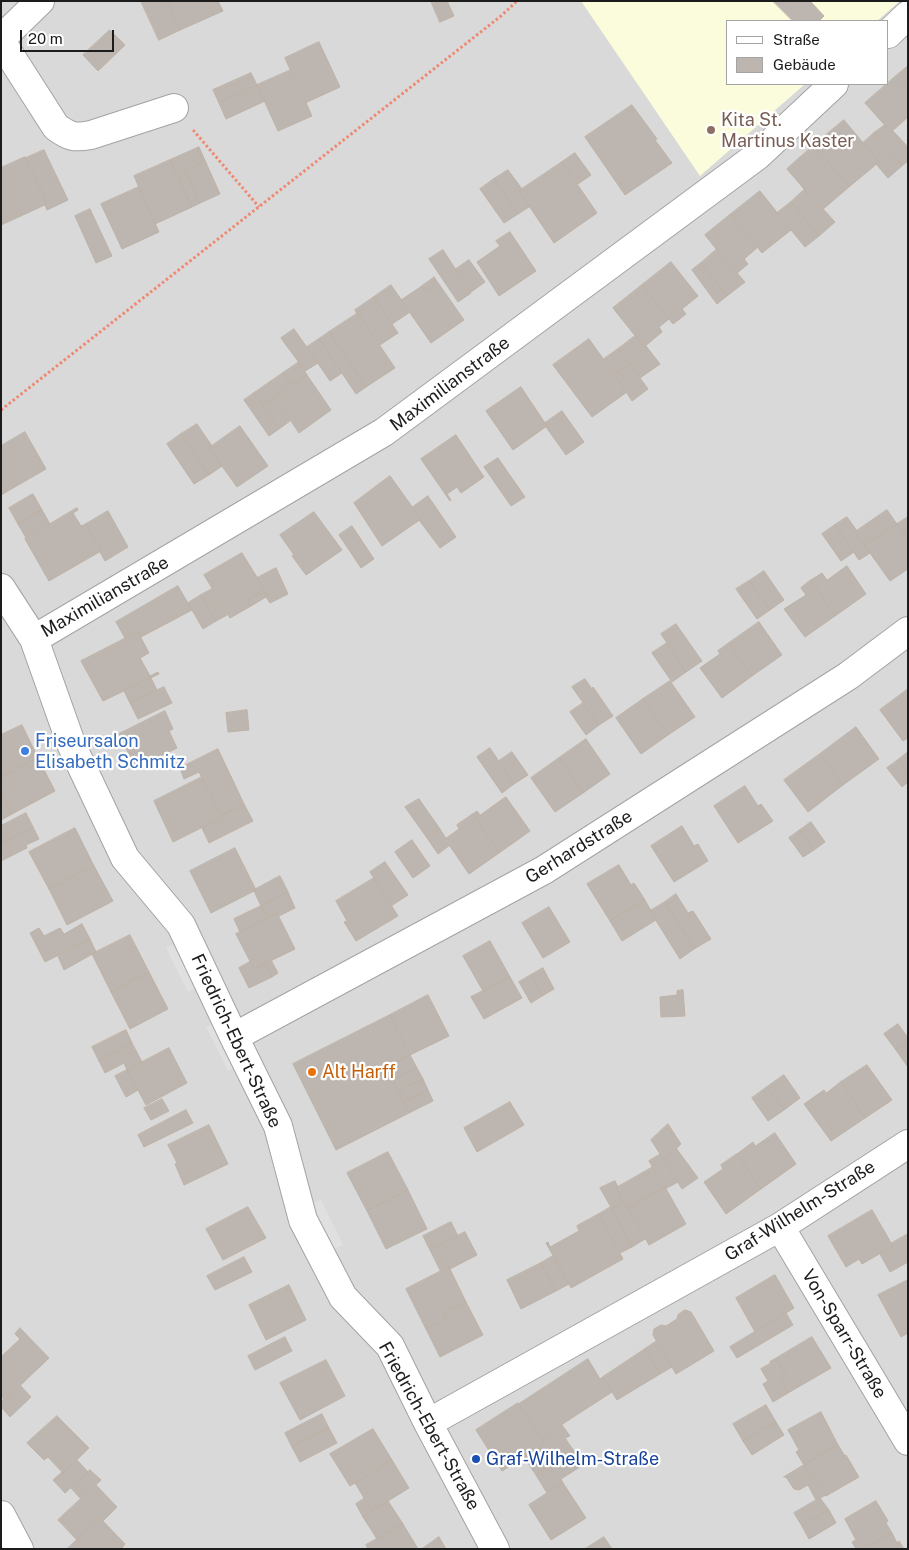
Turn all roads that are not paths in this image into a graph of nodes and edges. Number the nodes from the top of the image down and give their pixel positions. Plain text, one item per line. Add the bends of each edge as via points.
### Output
1 (40, 1) edge
2 (908, 15) edge
3 (889, 33) edge
4 (1, 40) edge
5 (833, 85) edge
6 (174, 108) road end
7 (1, 588) edge
8 (908, 631) edge
9 (34, 639) junction
10 (234, 1038) junction
11 (908, 1144) edge
12 (780, 1227) junction
13 (428, 1423) junction
14 (908, 1441) edge
15 (1, 1515) edge
16 (19, 1549) edge
17 (495, 1549) edge

1 - 4 street
2 - 3 street
4 - 6 street via 56,127 67,135 91,135
5 - 9 street, Maximilianstraße via 757,156 384,432
7 - 9 street, Friedrich-Ebert-Straße
8 - 10 street, Gerhardstraße via 848,676 544,870
9 - 10 street, Friedrich-Ebert-Straße via 72,746 125,858 181,925
10 - 13 street, Friedrich-Ebert-Straße via 278,1126 303,1220 343,1297 390,1346
11 - 12 street, Graf-Wilhelm-Straße
12 - 13 street, Graf-Wilhelm-Straße
12 - 14 street, Von-Sparr-Straße
13 - 17 street, Friedrich-Ebert-Straße
15 - 16 street

